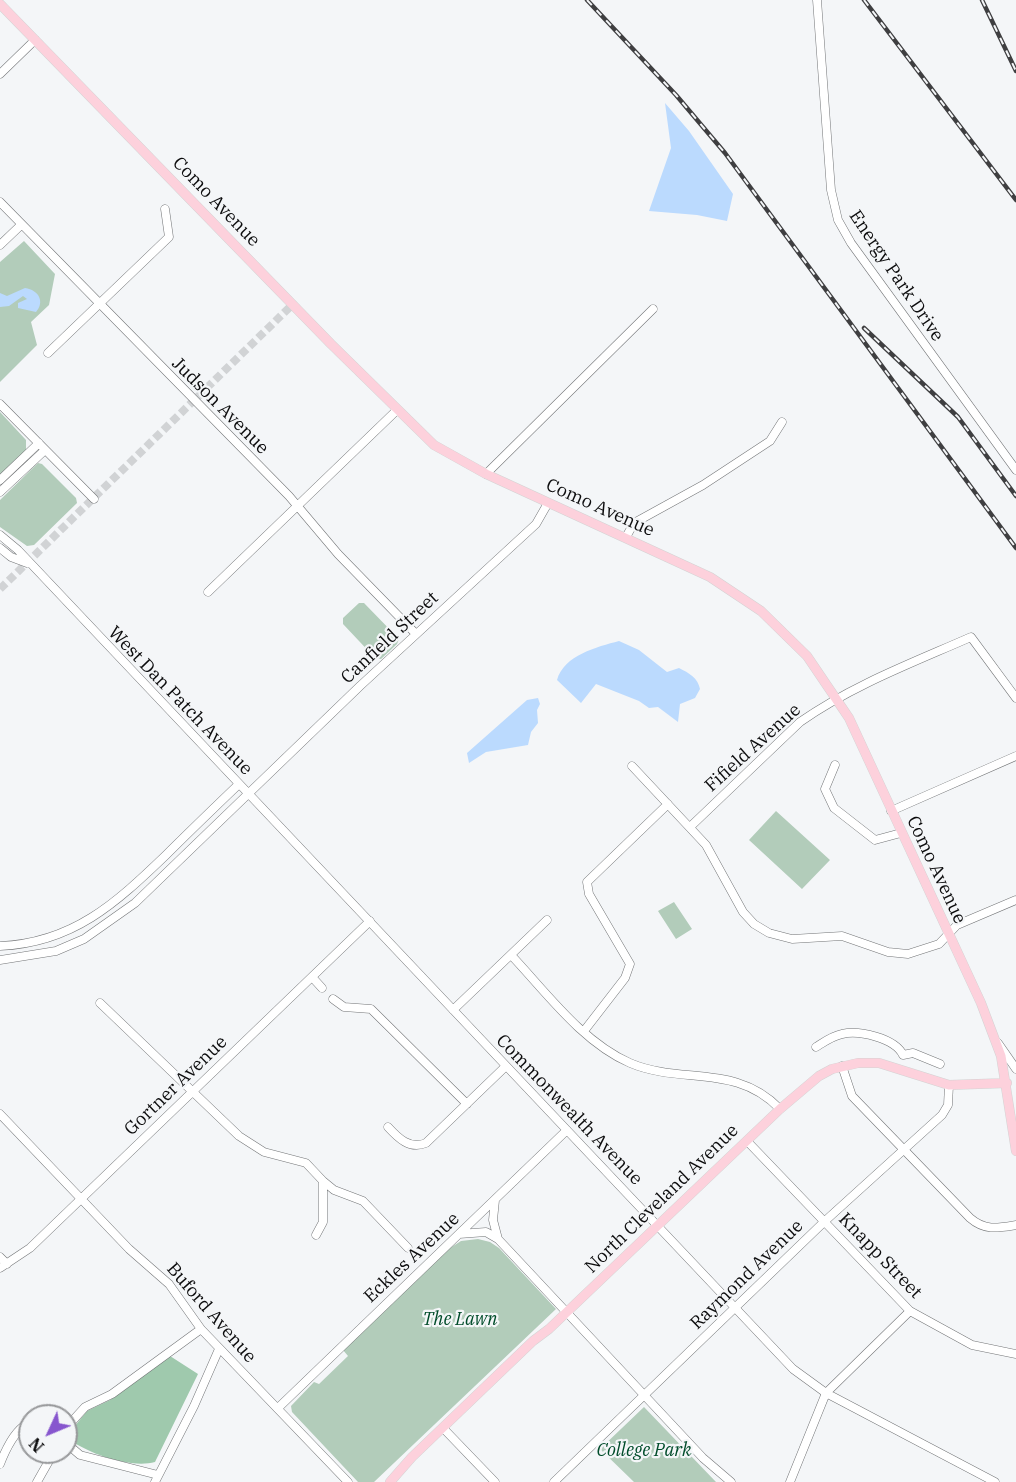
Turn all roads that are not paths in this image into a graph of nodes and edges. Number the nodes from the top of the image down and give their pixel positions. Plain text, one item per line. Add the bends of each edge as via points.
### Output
1 (818, 0) edge
2 (0, 4) edge
3 (35, 40) junction
4 (0, 74) edge
5 (0, 202) edge
6 (165, 209) dead end
7 (21, 225) junction
8 (0, 244) edge
9 (98, 304) junction
10 (653, 309) dead end
11 (48, 353) dead end
12 (0, 404) edge
13 (397, 410) junction
14 (782, 422) dead end
15 (39, 443) junction
16 (45, 450) junction
17 (1016, 470) edge
18 (486, 474) junction
19 (0, 480) edge
20 (0, 492) edge
21 (94, 500) dead end
22 (548, 503) junction
23 (297, 506) junction
24 (0, 535) edge
25 (626, 537) junction
26 (0, 548) edge
27 (27, 563) junction
28 (208, 592) dead end
29 (416, 634) junction
30 (837, 697) junction
31 (1016, 698) edge
32 (1016, 756) edge
33 (835, 765) dead end
34 (632, 766) dead end
35 (239, 784) junction
36 (249, 794) junction
37 (668, 804) junction
38 (891, 812) junction
39 (690, 827) junction
40 (901, 832) junction
41 (311, 860) joint
42 (1016, 900) edge
43 (547, 920) dead end
44 (370, 921) junction
45 (67, 931) junction
46 (948, 934) junction
47 (72, 944) junction
48 (0, 946) edge
49 (511, 955) junction
50 (0, 960) edge
51 (312, 977) junction
52 (322, 988) dead end
53 (333, 999) dead end
54 (100, 1004) dead end
55 (453, 1010) junction
56 (584, 1031) junction
57 (994, 1038) junction
58 (816, 1047) dead end
59 (903, 1055) junction
60 (940, 1064) dead end
61 (842, 1065) junction
62 (506, 1066) junction
63 (1016, 1069) edge
64 (902, 1070) junction
65 (1011, 1083) edge
66 (949, 1085) junction
67 (193, 1090) junction
68 (466, 1104) junction
69 (780, 1109) junction
70 (0, 1114) edge
71 (388, 1127) dead end
72 (567, 1130) junction
73 (747, 1141) junction
74 (904, 1148) junction
75 (1016, 1151) edge
76 (323, 1181) junction
77 (81, 1199) junction
78 (495, 1200) junction
79 (825, 1221) junction
80 (658, 1225) junction
81 (1016, 1225) edge
82 (316, 1235) dead end
83 (457, 1235) junction
84 (498, 1239) junction
85 (408, 1248) dead end
86 (0, 1257) edge
87 (4, 1266) edge
88 (736, 1308) junction
89 (910, 1311) junction
90 (566, 1312) junction
91 (201, 1329) junction
92 (219, 1349) junction
93 (1016, 1354) edge
94 (826, 1393) junction
95 (645, 1394) junction
96 (278, 1408) junction
97 (78, 1415) edge
98 (443, 1428) junction
99 (18, 1433) edge
100 (78, 1453) edge
101 (0, 1464) edge
102 (48, 1464) edge
103 (156, 1478) edge
104 (38, 1482) edge
105 (348, 1482) edge
106 (390, 1482) edge
107 (495, 1482) edge
108 (554, 1482) edge
109 (731, 1482) edge
110 (790, 1482) edge
111 (995, 1482) edge

1 - 17 street, Energy Park Drive via 831,190 838,220
2 - 3 main road, Como Avenue
3 - 4 street
3 - 13 main road, Como Avenue
5 - 7 street, Judson Avenue
6 - 9 street via 169,237
7 - 8 street
7 - 9 street, Judson Avenue
9 - 11 street
9 - 23 street, Judson Avenue
10 - 18 street
12 - 15 street
13 - 18 main road, Como Avenue via 434,445
13 - 23 street
14 - 25 street via 770,441 634,523
15 - 16 street
15 - 19 street
16 - 20 street
16 - 21 street
18 - 22 main road, Como Avenue
22 - 25 main road, Como Avenue
22 - 29 street, Canfield Street via 536,524
23 - 28 street
23 - 29 street, Judson Avenue
24 - 27 street, West Dan Patch Avenue via 18,549
25 - 30 main road, Como Avenue via 710,577 746,599 794,642
26 - 27 street, West Dan Patch Avenue
27 - 35 street, West Dan Patch Avenue
29 - 36 street, Canfield Street
30 - 31 street, Fifield Avenue via 971,637
30 - 38 main road, Como Avenue
30 - 39 street, Fifield Avenue via 800,722
32 - 38 street
33 - 40 street via 825,789 834,808 875,840
34 - 37 street
35 - 36 street, West Dan Patch Avenue
35 - 45 street via 122,898
36 - 41 street, West Dan Patch Avenue
36 - 47 street, Canfield Street via 135,903
37 - 39 street
37 - 56 street via 588,880 589,894 630,964 625,978
38 - 40 main road, Como Avenue
39 - 46 street via 712,852 747,916 769,933 792,939 842,936 903,955 939,944
40 - 46 main road, Como Avenue
41 - 44 street, Commonwealth Avenue
42 - 46 street via 957,925
43 - 49 street
44 - 51 street, Gortner Avenue
44 - 55 street, Commonwealth Avenue
45 - 47 street
45 - 48 street via 24,944
46 - 57 main road, Como Avenue
47 - 50 street, Canfield Street via 56,951
49 - 55 street
49 - 56 street
51 - 52 street
51 - 67 street, Gortner Avenue
53 - 68 street via 344,1007 371,1009
54 - 67 street
55 - 62 street, Commonwealth Avenue
56 - 69 street via 606,1050 636,1065 732,1080 756,1090
57 - 63 street
57 - 65 main road, Como Avenue
58 - 59 street via 835,1036 854,1033 888,1042
59 - 60 street via 912,1053
59 - 64 street
61 - 64 main road, North Cleveland Avenue via 879,1063
61 - 69 main road, North Cleveland Avenue via 819,1076
61 - 74 street via 852,1096
62 - 68 street
62 - 72 street, Commonwealth Avenue
64 - 66 main road, North Cleveland Avenue
65 - 66 main road, North Cleveland Avenue
65 - 75 main road, Como Avenue
66 - 74 street, Raymond Avenue via 944,1112
67 - 76 street via 247,1142 264,1152 306,1163
67 - 77 street, Gortner Avenue
68 - 71 street via 422,1145 406,1142
69 - 73 main road, North Cleveland Avenue
70 - 77 street, Buford Avenue
72 - 78 street, Eckles Avenue
72 - 80 street, Commonwealth Avenue
73 - 79 street, Knapp Street
73 - 80 main road, North Cleveland Avenue
74 - 79 street, Raymond Avenue
74 - 81 street via 978,1225 991,1229
76 - 82 street via 323,1222
76 - 85 street via 334,1190 363,1201
77 - 87 street, Gortner Avenue via 30,1248
77 - 91 street, Buford Avenue via 169,1284
78 - 83 street, Eckles Avenue
78 - 84 street via 493,1220
79 - 88 street, Raymond Avenue
79 - 89 street, Knapp Street
80 - 88 street, Commonwealth Avenue
80 - 90 main road, North Cleveland Avenue
83 - 84 street via 486,1232
83 - 96 street, Eckles Avenue
84 - 90 street
86 - 87 street
88 - 94 street, Commonwealth Avenue via 793,1369
88 - 95 street, Raymond Avenue
89 - 93 street, Knapp Street via 972,1345
89 - 94 street
90 - 95 street
90 - 98 main road, North Cleveland Avenue
91 - 92 street, Buford Avenue
91 - 97 street
92 - 96 street, Buford Avenue
92 - 103 street
94 - 110 street
94 - 111 street, Commonwealth Avenue
95 - 108 street, Raymond Avenue
95 - 109 street via 703,1458
96 - 105 street, Buford Avenue
98 - 106 main road, North Cleveland Avenue
98 - 107 street
99 - 101 street
100 - 103 street
102 - 104 street

